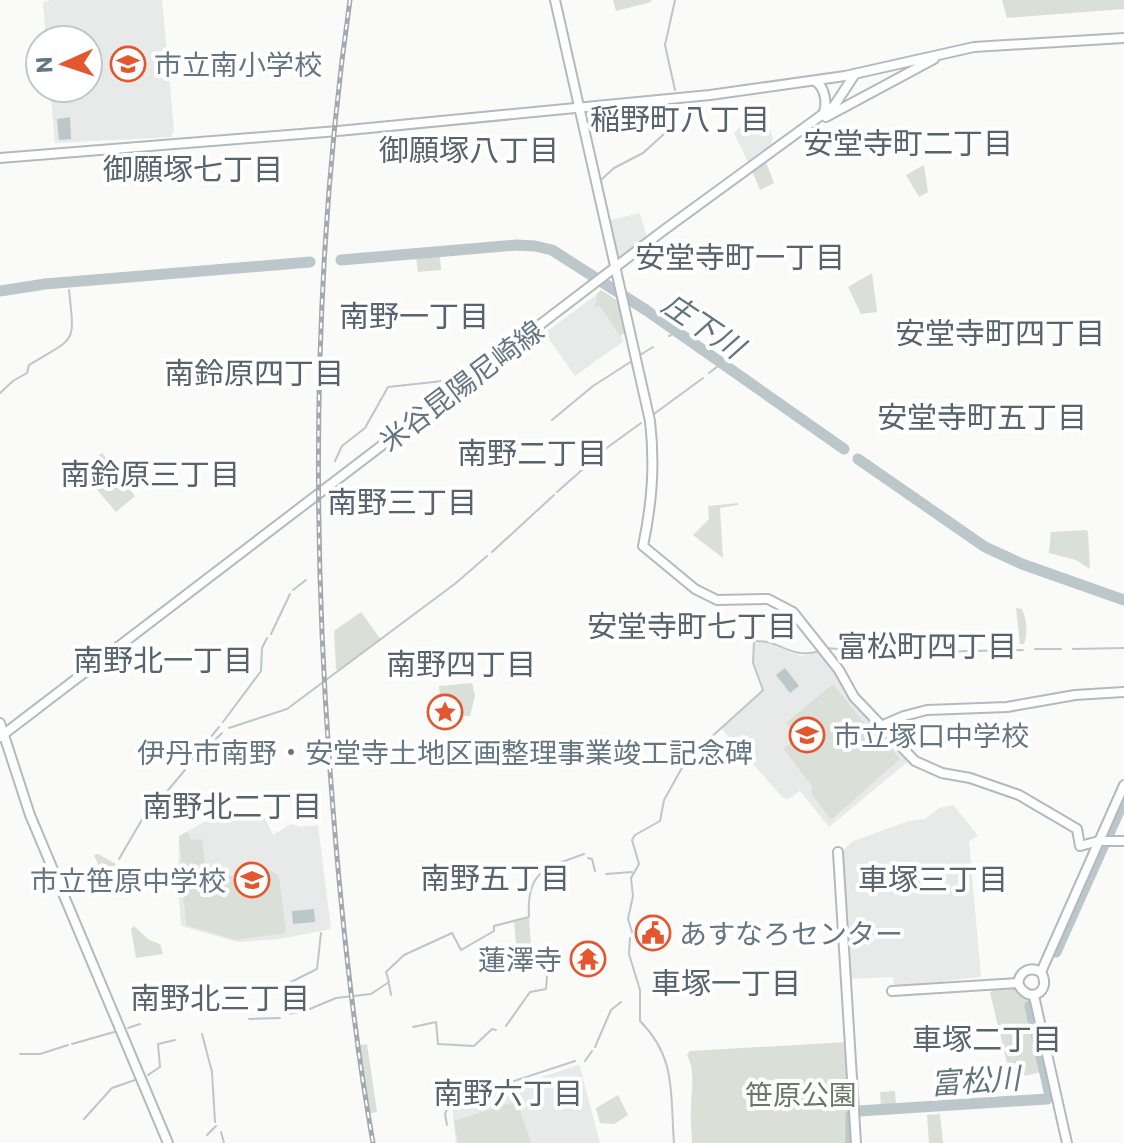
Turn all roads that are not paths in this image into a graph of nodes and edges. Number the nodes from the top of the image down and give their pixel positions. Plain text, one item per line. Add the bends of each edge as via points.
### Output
1 (555, 0) edge
2 (1124, 38) edge
3 (941, 54) junction
4 (855, 74) junction
5 (815, 81) junction
6 (580, 108) junction
7 (822, 115) junction
8 (810, 124) junction
9 (0, 158) edge
10 (616, 269) junction
11 (1124, 692) edge
12 (0, 723) edge
13 (881, 726) junction
14 (2, 736) edge
15 (1124, 785) edge
16 (1099, 841) junction
17 (1124, 841) edge
18 (838, 852) dead end
19 (1041, 972) junction
20 (1018, 983) junction
21 (892, 991) dead end
22 (1034, 996) junction
23 (168, 1143) edge
24 (856, 1143) edge
25 (1067, 1143) edge

1 - 6 main road
2 - 3 main road, 米谷昆陽尼崎線 via 1000,44
3 - 4 main road, 米谷昆陽尼崎線
3 - 8 main road, 米谷昆陽尼崎線
4 - 5 main road
4 - 7 main road, 米谷昆陽尼崎線
5 - 6 main road
5 - 7 main road via 822,88
6 - 9 main road
6 - 10 main road
7 - 8 main road, 米谷昆陽尼崎線
8 - 10 main road, 米谷昆陽尼崎線
10 - 13 main road via 652,442 653,494 643,546 695,589 717,600 768,599 793,612
10 - 14 main road, 米谷昆陽尼崎線
11 - 13 main road via 1011,707 927,710
12 - 14 main road
13 - 16 main road via 915,761 1019,795 1077,829 1080,846
14 - 23 main road
15 - 16 main road
16 - 17 main road
16 - 19 main road
18 - 24 main road
19 - 20 main road via 1026,970
19 - 22 main road via 1045,987
20 - 21 main road
20 - 22 main road
22 - 25 main road

